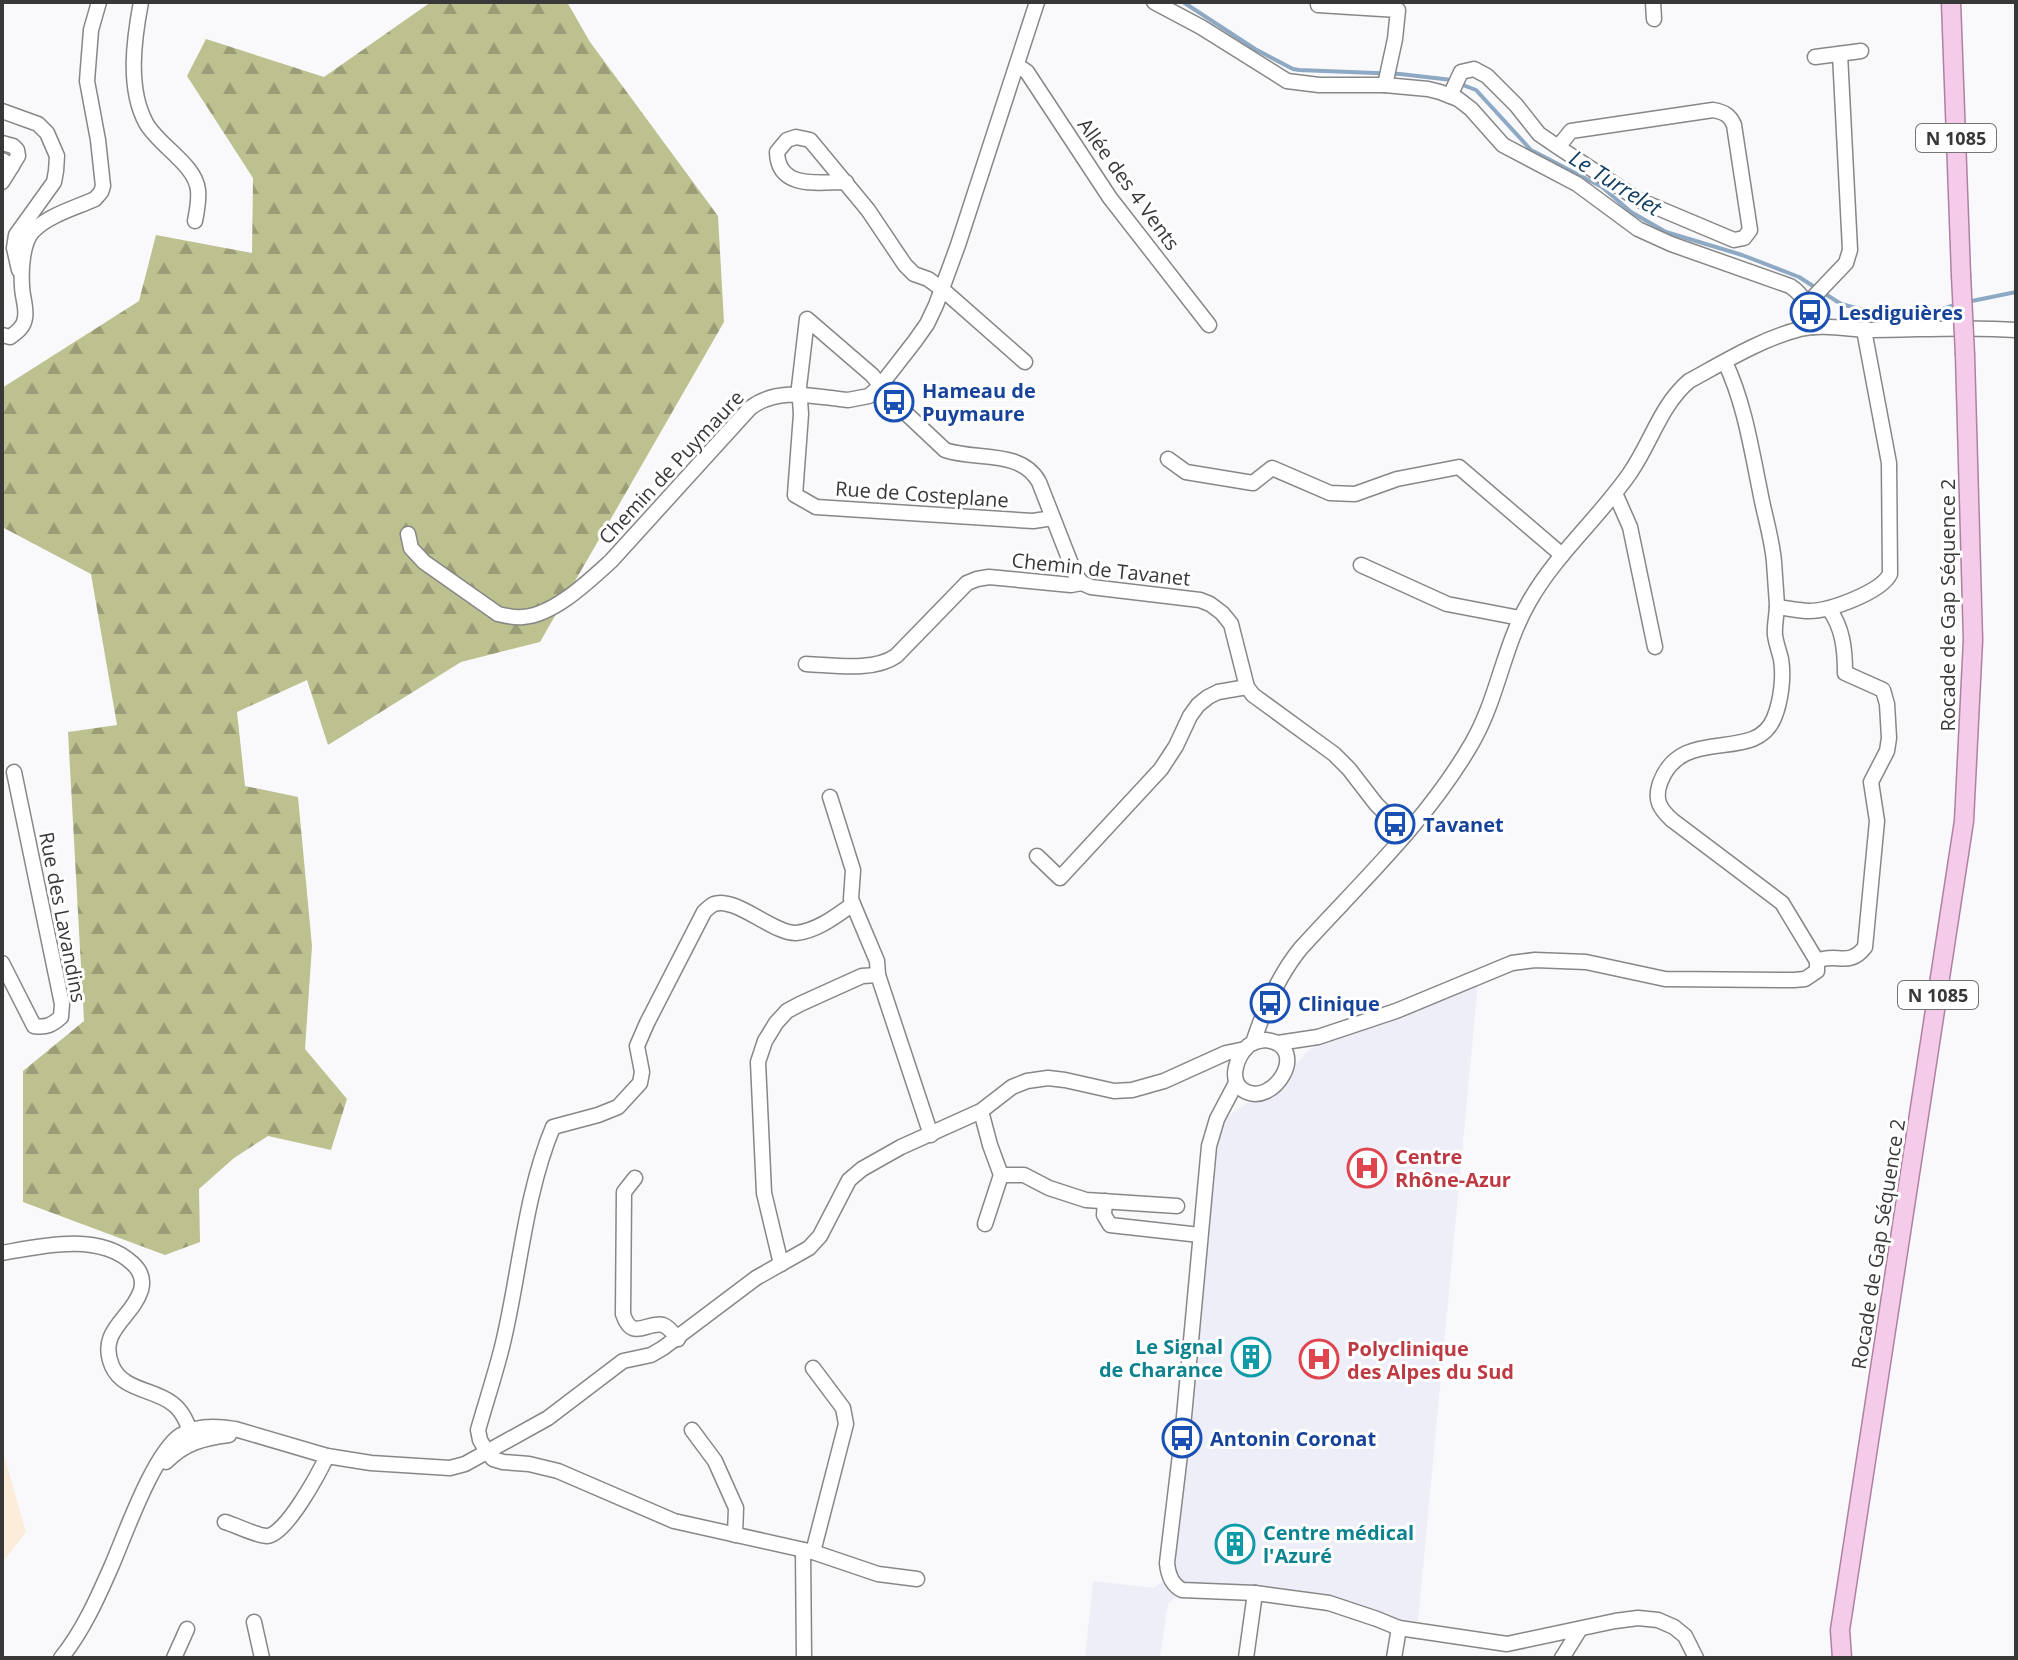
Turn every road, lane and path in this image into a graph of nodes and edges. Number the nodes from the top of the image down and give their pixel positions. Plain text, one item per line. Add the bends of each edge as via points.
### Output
1 (99, 2) edge
2 (141, 2) edge
3 (1037, 2) edge
4 (1154, 2) edge
5 (1653, 2) edge
6 (1951, 2) edge
7 (1318, 5) dead end
8 (1398, 6) edge
9 (1654, 19) dead end
10 (1861, 51) dead end
11 (1840, 54) junction
12 (1815, 57) dead end
13 (1017, 65) junction
14 (1386, 77) junction
15 (1452, 93) junction
16 (2, 111) edge
17 (2, 143) edge
18 (1558, 147) junction
19 (7, 163) edge
20 (2, 182) edge
21 (846, 182) junction
22 (195, 221) dead end
23 (21, 283) junction
24 (942, 289) junction
25 (1806, 305) junction
26 (1209, 325) dead end
27 (1813, 327) junction
28 (1864, 330) junction
29 (2016, 330) edge
30 (2, 335) edge
31 (1025, 362) dead end
32 (1725, 362) junction
33 (880, 386) junction
34 (800, 395) junction
35 (1168, 459) dead end
36 (1615, 493) junction
37 (1053, 518) junction
38 (408, 534) dead end
39 (1562, 555) junction
40 (1361, 565) dead end
41 (1082, 583) junction
42 (1777, 607) junction
43 (1829, 609) junction
44 (1520, 618) junction
45 (1655, 647) dead end
46 (806, 664) dead end
47 (1247, 687) junction
48 (14, 772) dead end
49 (830, 797) dead end
50 (1406, 834) junction
51 (1037, 856) dead end
52 (853, 904) junction
53 (2, 963) edge
54 (1815, 968) junction
55 (878, 975) junction
56 (1270, 1003) junction
57 (1318, 1037) junction
58 (1276, 1042) junction
59 (1249, 1046) junction
60 (1206, 1062) junction
61 (1287, 1066) junction
62 (1236, 1078) junction
63 (1254, 1094) junction
64 (981, 1111) junction
65 (1217, 1119) junction
66 (931, 1135) junction
67 (1001, 1175) junction
68 (635, 1178) dead end
69 (1105, 1201) junction
70 (1177, 1206) dead end
71 (985, 1224) dead end
72 (1200, 1235) junction
73 (2, 1253) edge
74 (781, 1264) junction
75 (678, 1339) junction
76 (813, 1368) dead end
77 (692, 1430) dead end
78 (192, 1436) junction
79 (487, 1452) junction
80 (327, 1456) junction
81 (225, 1522) dead end
82 (735, 1535) junction
83 (808, 1551) junction
84 (917, 1579) dead end
85 (1255, 1593) junction
86 (254, 1622) dead end
87 (1399, 1628) junction
88 (187, 1629) dead end
89 (1580, 1629) junction
90 (1840, 1630) junction
91 (68, 1656) edge
92 (174, 1658) edge
93 (262, 1658) edge
94 (804, 1658) edge
95 (1246, 1658) edge
96 (1394, 1658) edge
97 (1562, 1658) edge
98 (1696, 1658) edge
99 (1829, 1658) edge
100 (1842, 1658) edge

1 - 23 street via 87,81 103,186 95,199 32,233 26,241
2 - 22 street via 135,47 138,101 150,130 193,175 199,193
3 - 13 street
4 - 14 street via 1287,81 1319,85
5 - 9 street
6 - 90 main road, Rocade de Gap Séquence 2 / N 1085, bridge via 1973,640 1964,821
7 - 8 street
8 - 14 street
10 - 11 street
11 - 12 street
11 - 25 street via 1850,250 1846,263
13 - 24 street
13 - 26 street, Allée des 4 Vents via 1027,72 1110,198
14 - 15 street
15 - 18 street via 1460,74 1474,69
15 - 25 street via 1503,145 1577,184 1638,229 1790,286
16 - 23 street via 38,124 57,156 54,182 16,235
17 - 19 street via 17,150 18,156
18 - 18 street via 1639,200 1734,240 1750,230 1734,125 1724,112 1571,131
19 - 20 street
21 - 21 street via 810,140 787,140 777,152 777,162 796,181
21 - 24 street via 905,265
23 - 30 street via 22,327 10,337
24 - 31 street
24 - 33 street via 927,324
25 - 27 street
27 - 28 street
27 - 32 street
28 - 29 street
28 - 43 street via 1889,463 1890,574 1877,587
32 - 36 street via 1682,387
32 - 42 street via 1742,406 1774,559
33 - 34 street, Chemin de Puymaure via 858,400
33 - 34 street via 807,319
33 - 37 street via 945,450 1024,465 1039,482
34 - 37 street, Rue de Costeplane via 795,495 816,507
34 - 38 street, Chemin de Puymaure via 771,396 750,408 611,561 540,613 518,618 498,614 424,562 411,548
35 - 39 street via 1186,472 1253,483 1272,468 1330,493 1355,494 1459,467
36 - 39 street
36 - 45 street via 1630,527
37 - 41 street
39 - 44 street
40 - 44 street via 1447,604
41 - 46 street, Chemin de Tavanet via 977,579 887,662
41 - 47 street, Chemin de Tavanet via 1210,604 1231,624
42 - 43 street
42 - 54 street via 1781,691 1773,721 1747,741 1694,749 1674,760 1657,798 1672,820 1782,903
43 - 54 street via 1838,621 1845,673 1883,690 1889,738 1871,782 1877,821 1865,947 1848,959 1823,958
44 - 50 street via 1484,720 1451,776
47 - 50 street via 1334,754
47 - 51 street via 1218,692 1198,705 1161,769 1060,878
48 - 53 street, Rue des Lavandins via 61,1017 52,1025 34,1026
49 - 52 street via 853,870
50 - 56 street via 1294,957
52 - 55 street
52 - 79 street via 793,934 733,906 713,905 704,912 637,1046 640,1083 618,1107 553,1127 539,1166 502,1346 478,1430
54 - 57 street via 1805,979 1794,980 1665,979 1586,962 1512,963
55 - 66 street
55 - 74 street via 862,976 787,1011 761,1052 764,1193
56 - 58 street
56 - 59 street
57 - 58 street
57 - 61 street
58 - 59 street
58 - 61 street via 1287,1055
59 - 60 street
59 - 62 street via 1240,1057
60 - 62 street via 1224,1067
60 - 64 street via 1132,1090 1057,1079 1027,1081
61 - 63 street via 1275,1086
62 - 63 street via 1244,1091
62 - 65 street
63 - 65 street
64 - 66 street
64 - 67 street
65 - 72 street via 1209,1146
66 - 74 street via 849,1180 820,1236
67 - 69 street via 1024,1175 1086,1200
67 - 71 street
68 - 75 street via 624,1192 623,1314 631,1327 659,1324
69 - 70 street
69 - 72 street via 1110,1225
72 - 85 street via 1167,1563 1172,1581 1182,1590
73 - 78 street via 46,1245 100,1247 139,1270 141,1290 114,1330 110,1360 124,1382 180,1411
74 - 75 street via 737,1291
75 - 79 street via 651,1355 623,1361 548,1418
76 - 83 street via 843,1408 846,1424
77 - 82 street via 715,1461 736,1508
78 - 80 street via 220,1427 235,1429
78 - 91 street via 182,1434 159,1460
79 - 80 street via 450,1468
79 - 82 street via 503,1462 558,1471 674,1521
80 - 81 street via 311,1489 277,1533 265,1536
82 - 83 street
83 - 84 street via 878,1574
83 - 94 street
85 - 87 street via 1329,1603
85 - 95 street
86 - 93 street
87 - 89 street via 1507,1644
87 - 96 street
88 - 92 street
89 - 97 street
89 - 98 street via 1638,1618 1667,1622 1685,1636
90 - 99 main road, Rocade de Gap Séquence 2 / N 1085
90 - 100 main road, Rocade de Gap Séquence 2 / N 1085

